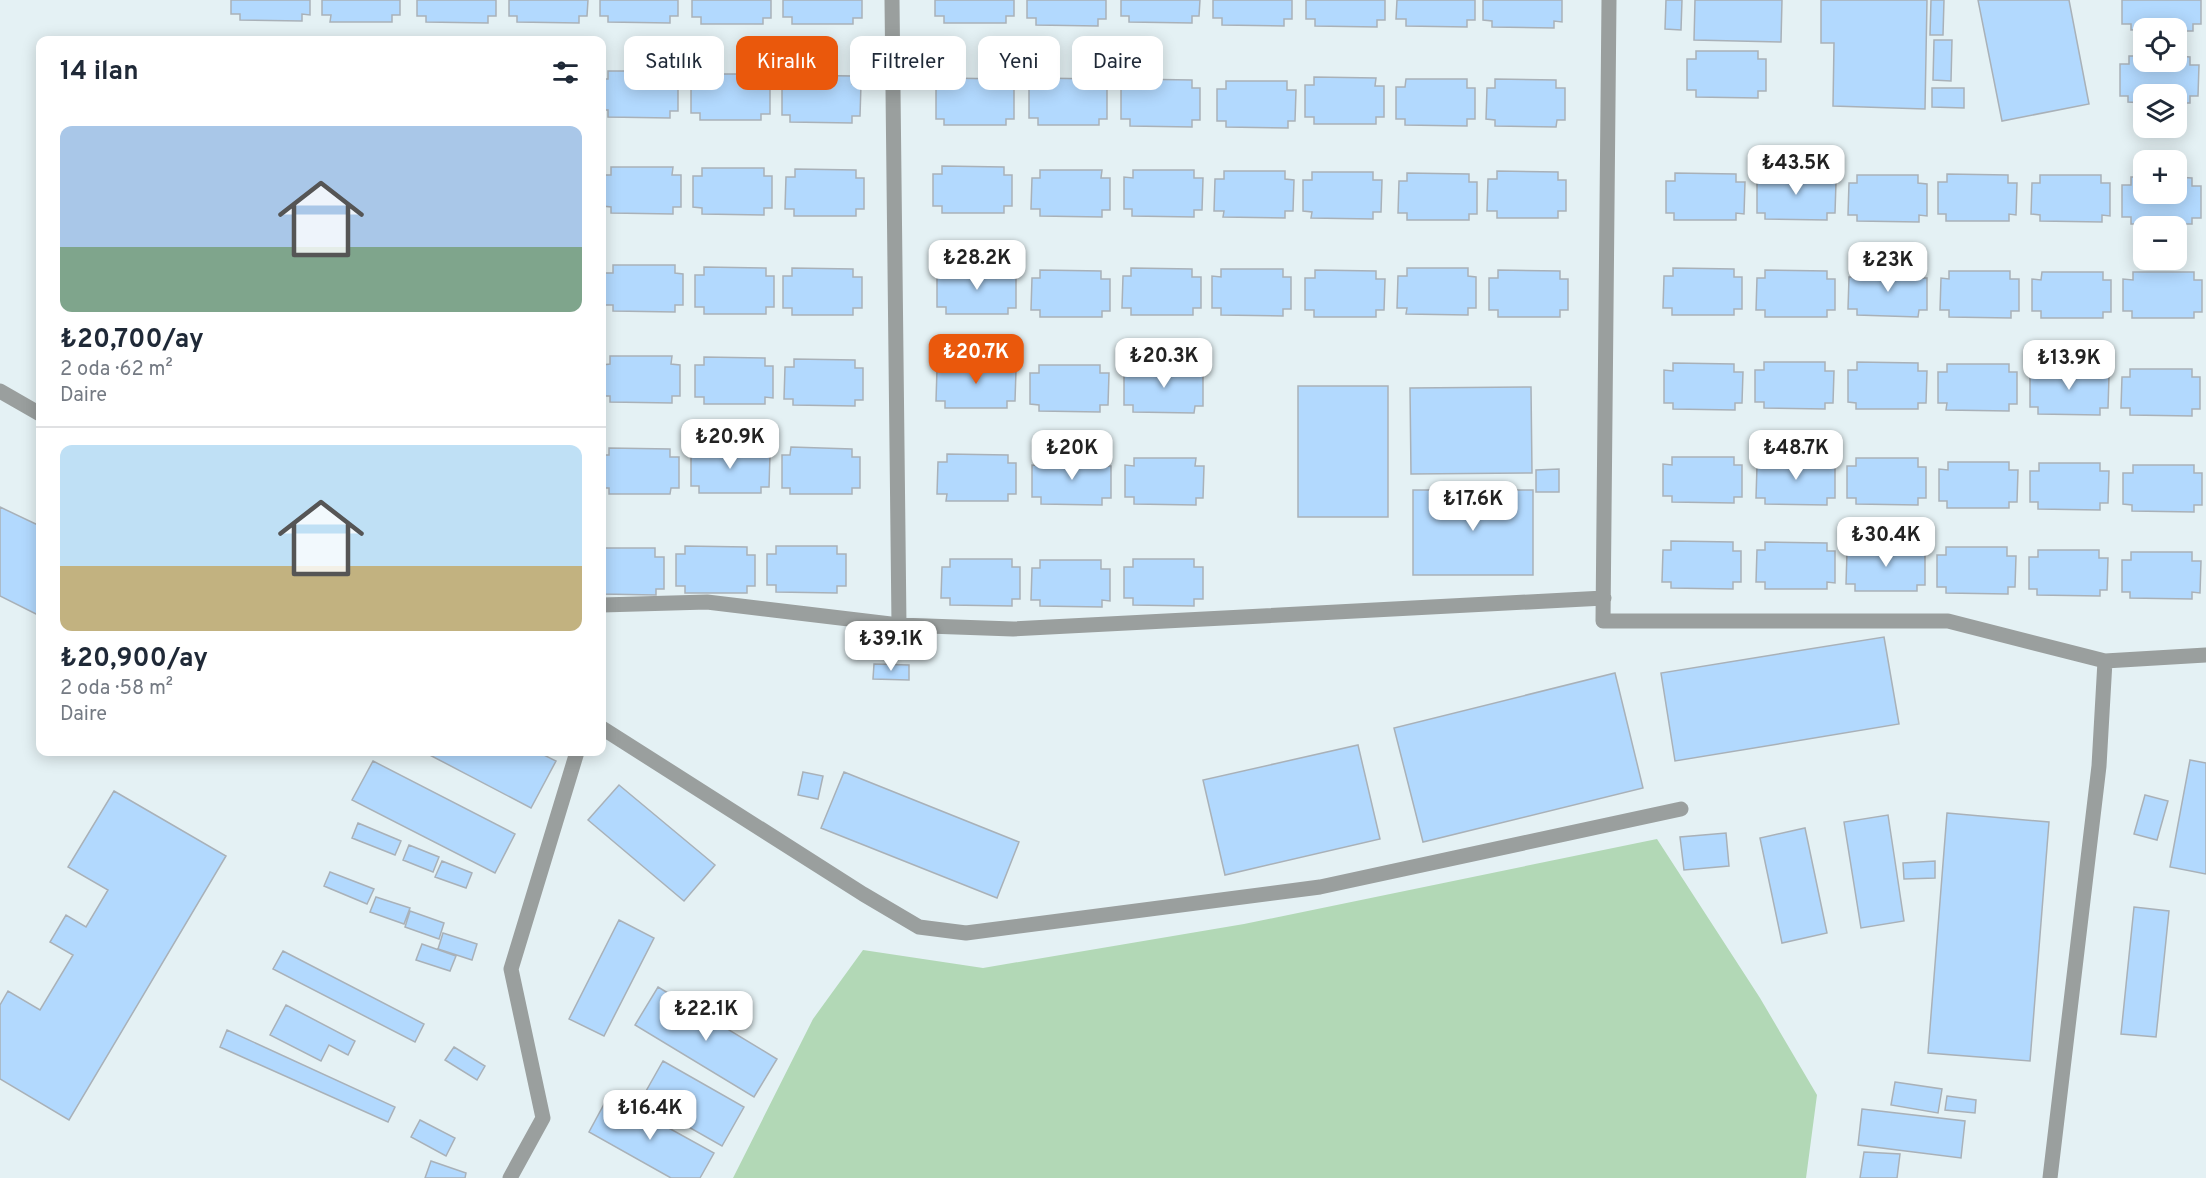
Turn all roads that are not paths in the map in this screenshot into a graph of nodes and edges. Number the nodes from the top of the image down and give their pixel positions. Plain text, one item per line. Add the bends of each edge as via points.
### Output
1 (892, 0) edge
2 (1609, 0) edge
3 (0, 390) edge
4 (36, 412) edge
5 (1604, 598) junction
6 (606, 605) edge
7 (899, 625) junction
8 (2206, 655) edge
9 (2105, 661) junction
10 (606, 731) edge
11 (576, 756) edge
12 (1681, 809) dead end
13 (510, 1178) edge
14 (2050, 1178) edge

1 - 7 street
2 - 5 street
3 - 4 street
5 - 7 street via 1013,629
5 - 9 street via 1603,621 1948,621
6 - 7 street via 707,602
8 - 9 street
9 - 14 street via 2099,766
10 - 12 street via 919,927 966,933 1320,887
11 - 13 street via 512,969 543,1118

